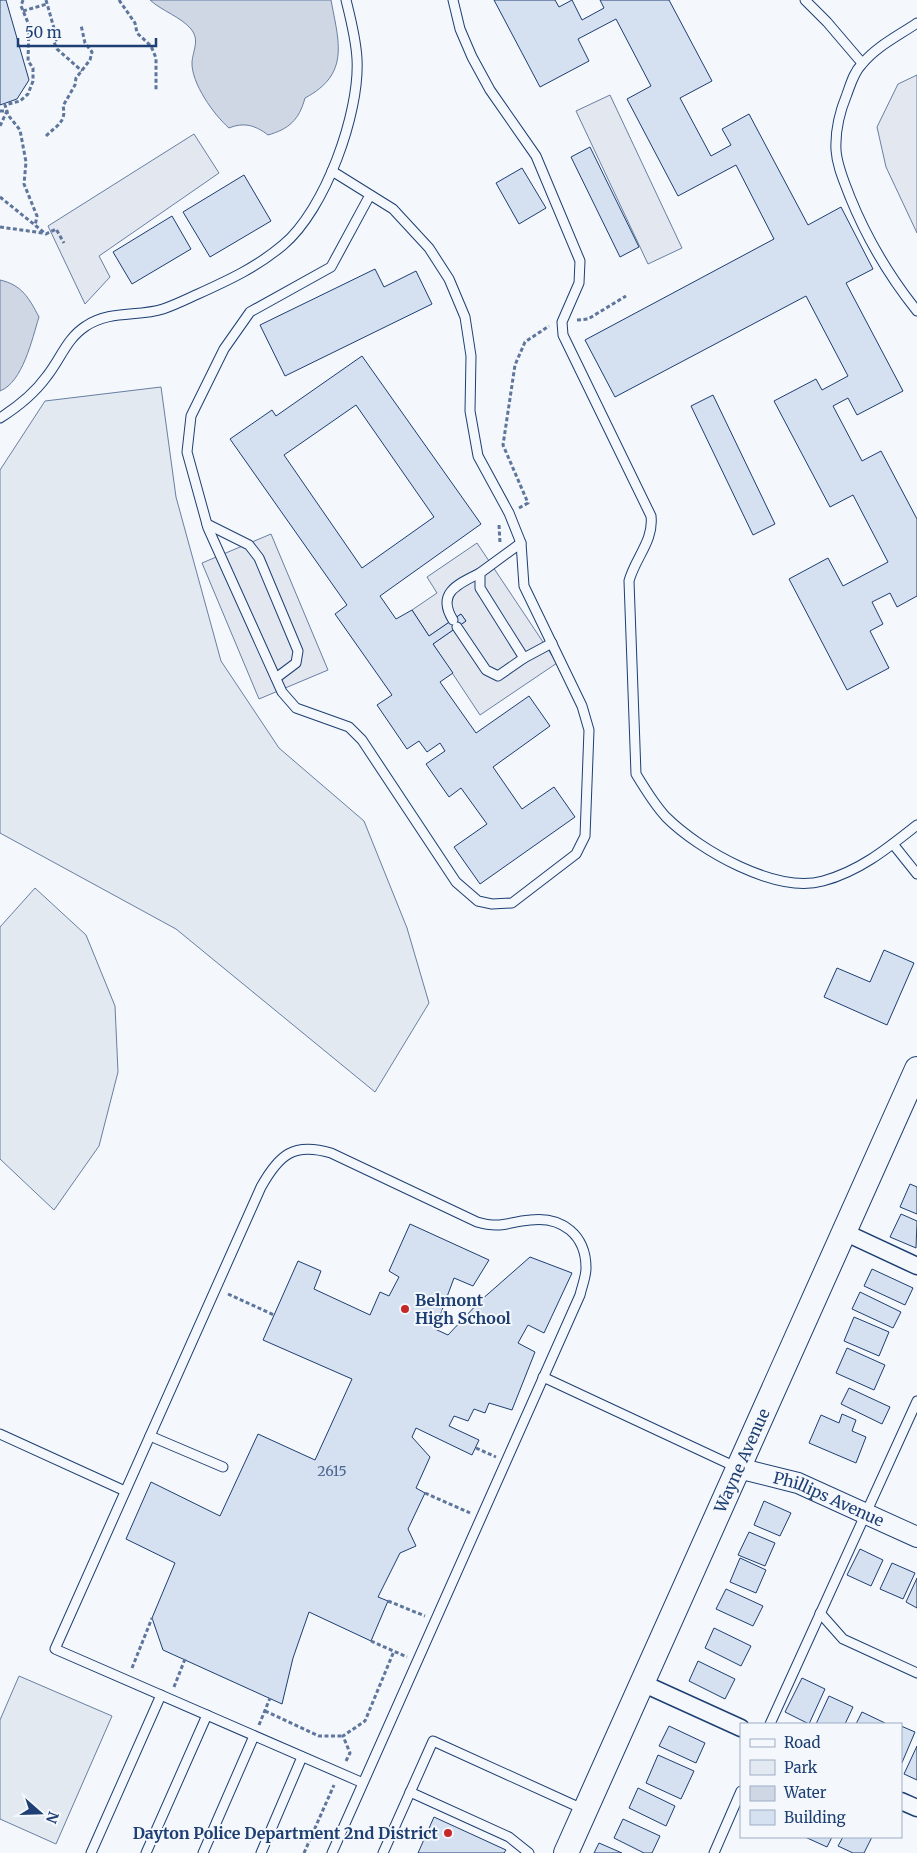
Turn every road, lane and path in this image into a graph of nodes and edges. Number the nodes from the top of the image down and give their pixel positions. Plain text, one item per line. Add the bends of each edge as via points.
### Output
1 (23, 0) edge
2 (119, 0) edge
3 (346, 0) edge
4 (453, 0) edge
5 (805, 0) edge
6 (47, 2) edge
7 (23, 11) junction
8 (917, 24) edge
9 (81, 25) dead end
10 (862, 63) junction
11 (82, 70) junction
12 (156, 91) dead end
13 (0, 111) edge
14 (7, 111) junction
15 (0, 126) edge
16 (46, 136) dead end
17 (332, 171) junction
18 (370, 195) junction
19 (0, 197) edge
20 (35, 226) junction
21 (0, 227) edge
22 (46, 234) junction
23 (64, 243) dead end
24 (626, 296) dead end
25 (917, 311) edge
26 (562, 322) junction
27 (0, 418) edge
28 (509, 514) junction
29 (207, 524) junction
30 (521, 543) junction
31 (496, 548) dead end
32 (480, 573) junction
33 (552, 643) junction
34 (524, 658) junction
35 (276, 678) junction
36 (917, 825) edge
37 (893, 844) junction
38 (917, 874) edge
39 (917, 1069) edge
40 (844, 1232) junction
41 (917, 1266) edge
42 (216, 1289) junction
43 (274, 1315) dead end
44 (543, 1376) junction
45 (917, 1401) edge
46 (0, 1434) edge
47 (150, 1436) junction
48 (476, 1448) dead end
49 (505, 1461) junction
50 (223, 1467) dead end
51 (738, 1468) junction
52 (125, 1491) junction
53 (425, 1493) dead end
54 (864, 1513) junction
55 (480, 1518) junction
56 (917, 1537) edge
57 (388, 1601) dead end
58 (820, 1613) junction
59 (152, 1618) dead end
60 (436, 1620) junction
61 (371, 1641) dead end
62 (394, 1652) junction
63 (185, 1660) dead end
64 (417, 1662) junction
65 (917, 1673) edge
66 (127, 1680) junction
67 (642, 1683) junction
68 (165, 1697) junction
69 (270, 1698) dead end
70 (265, 1711) junction
71 (207, 1715) junction
72 (770, 1723) edge
73 (740, 1728) edge
74 (254, 1736) junction
75 (343, 1736) junction
76 (302, 1757) junction
77 (340, 1773) junction
78 (363, 1783) junction
79 (410, 1792) junction
80 (740, 1794) edge
81 (902, 1801) edge
82 (917, 1808) edge
83 (585, 1810) junction
84 (717, 1852) edge
85 (91, 1853) edge
86 (146, 1853) edge
87 (203, 1853) edge
88 (261, 1853) edge
89 (304, 1853) edge
90 (332, 1853) edge
91 (383, 1853) edge
92 (529, 1853) edge
93 (566, 1853) edge

1 - 7 path
2 - 12 path via 135,23 137,33 151,46 156,58
3 - 17 lane via 355,35 357,82 342,146
4 - 26 lane via 460,29 472,57 490,90 540,162 580,261 579,283
5 - 10 lane
6 - 7 path
6 - 11 path via 57,49
7 - 14 path via 29,25 28,61 33,81 28,94 20,101 5,105
8 - 10 lane via 878,48
9 - 11 path via 85,43 92,52
10 - 25 lane via 844,100 838,127 836,150 840,170 859,219 882,264
11 - 16 path via 63,106 62,123
13 - 14 path
14 - 15 path
14 - 20 path via 20,130 26,162 24,184 37,216
17 - 18 lane
17 - 27 lane via 307,216 284,244 246,272 163,309 117,314 87,325 68,341 48,375 27,401
18 - 28 lane via 394,209 429,248 448,279 465,318 471,356 470,410 478,456
18 - 29 lane via 331,267 250,312 224,349 208,380 191,416 187,452
19 - 20 path
20 - 22 path
21 - 22 path
22 - 23 path via 56,229
24 - 26 path via 588,319
26 - 28 path via 546,327 525,342 515,365 503,445 528,503
26 - 37 lane via 563,335 651,516 649,540 633,567 629,581 634,763 636,774 650,797 666,817 694,839 728,859 779,880 802,884 822,881 853,870
28 - 30 lane
28 - 31 path via 498,527 501,544
29 - 35 lane
29 - 35 lane via 249,545 259,558 298,651 296,663
30 - 32 lane
30 - 33 lane via 524,586
32 - 34 lane via 480,588
32 - 34 lane via 461,583 447,598 446,609 486,670 493,675 498,676
33 - 34 lane
33 - 35 lane via 582,706 589,730 585,836 576,854 512,903 478,901 456,882 362,740 348,727 296,708 282,692
36 - 37 lane
37 - 38 lane
39 - 40 main road, Wayne Avenue
40 - 41 street
40 - 51 main road, Wayne Avenue
42 - 43 path
42 - 44 lane via 272,1168 283,1156 314,1148 477,1222 493,1227 550,1219 576,1234 584,1249 586,1270 580,1295
42 - 47 lane
44 - 49 lane
44 - 51 lane
45 - 54 lane
46 - 52 lane
47 - 50 lane
47 - 52 lane
48 - 49 path
49 - 55 lane
51 - 54 street, Phillips Avenue via 798,1483
51 - 67 main road, Wayne Avenue
52 - 66 lane via 55,1649
53 - 55 path
54 - 56 street, Phillips Avenue
54 - 58 lane
55 - 60 lane
57 - 60 path
58 - 65 lane via 844,1639
58 - 72 lane
59 - 66 path
60 - 64 lane
61 - 62 path
62 - 64 path
62 - 75 path via 365,1721
63 - 68 path
64 - 78 lane
66 - 68 lane
67 - 73 street
67 - 83 main road, Wayne Avenue
68 - 71 lane
68 - 85 lane
69 - 70 path
70 - 74 path
70 - 75 path via 319,1736
71 - 74 lane
71 - 86 lane
74 - 76 lane
74 - 87 lane
75 - 77 path via 350,1753
76 - 77 lane
76 - 88 lane
77 - 78 lane
77 - 89 path
78 - 90 lane
79 - 83 lane via 433,1742
79 - 91 lane
79 - 92 lane via 509,1836
80 - 84 lane
81 - 82 street
83 - 93 main road, Wayne Avenue

